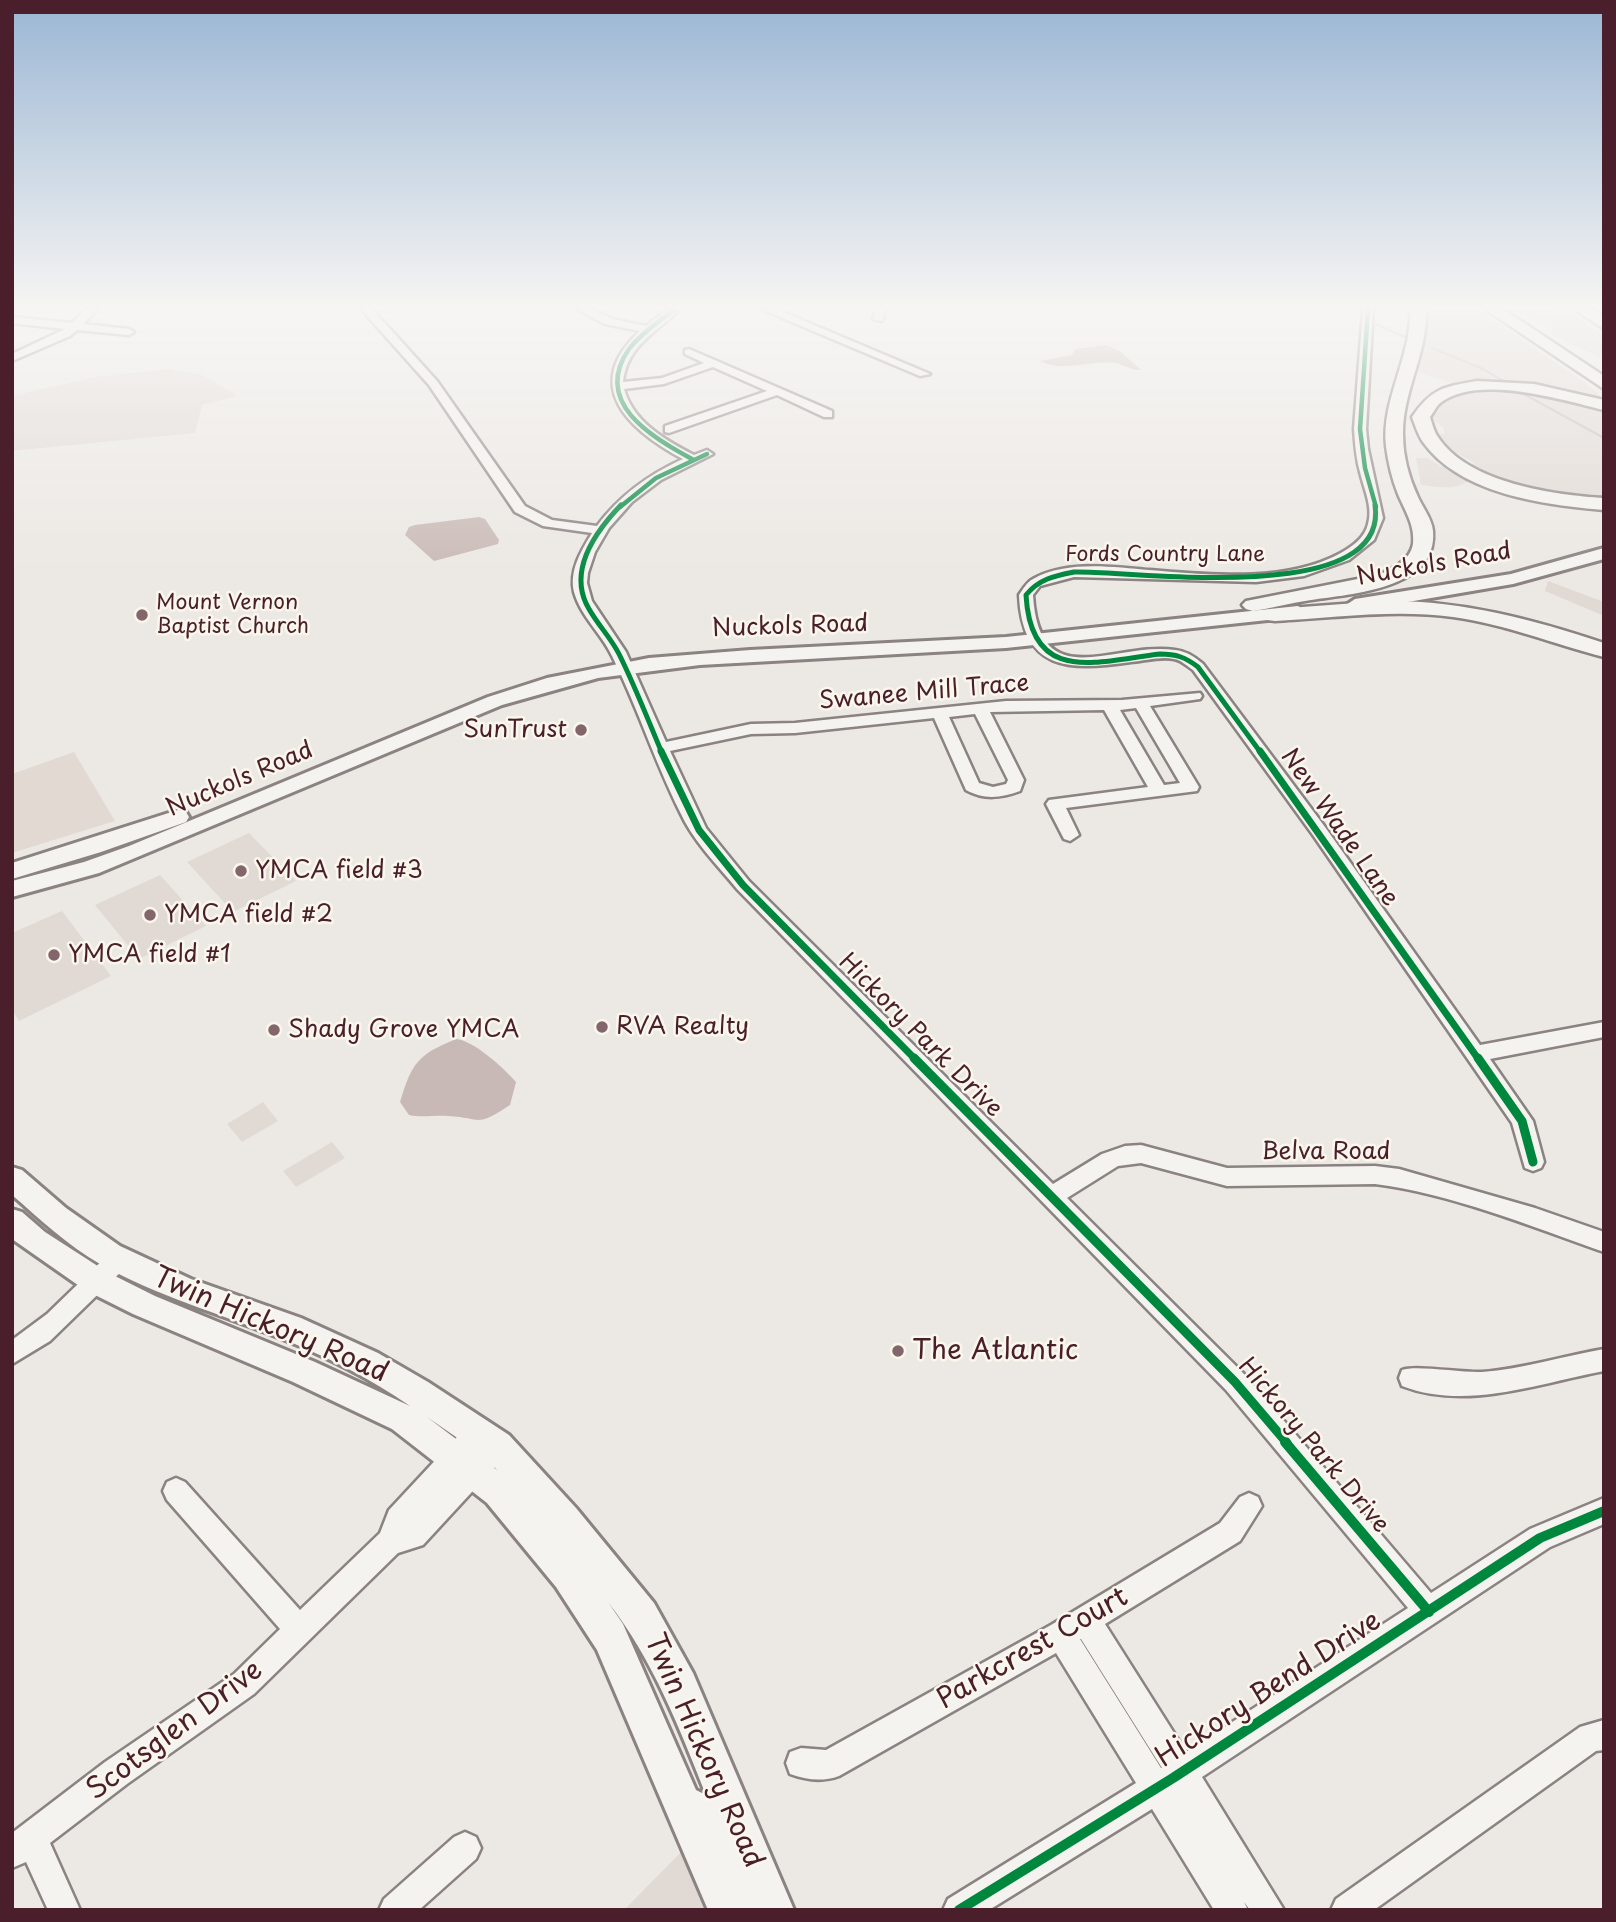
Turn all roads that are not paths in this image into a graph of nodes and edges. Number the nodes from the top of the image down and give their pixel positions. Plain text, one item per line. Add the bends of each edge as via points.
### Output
1 (444, 399) edge
2 (621, 399) edge
3 (756, 399) edge
4 (795, 399) edge
5 (1363, 399) edge
6 (1399, 399) edge
7 (1435, 399) edge
8 (1580, 399) edge
9 (1604, 405) edge
10 (828, 414) dead end
11 (669, 429) dead end
12 (707, 454) dead end
13 (692, 459) junction
14 (1604, 504) edge
15 (600, 530) junction
16 (1604, 539) edge
17 (1604, 553) edge
18 (1256, 610) junction
19 (1036, 633) junction
20 (1604, 650) edge
21 (621, 659) junction
22 (1194, 696) dead end
23 (1141, 704) junction
24 (1110, 706) junction
25 (980, 709) junction
26 (940, 714) junction
27 (661, 748) junction
28 (1159, 791) junction
29 (1070, 835) dead end
30 (91, 868) junction
31 (12, 871) edge
32 (12, 890) edge
33 (12, 896) edge
34 (1604, 1029) edge
35 (1474, 1054) junction
36 (1534, 1162) dead end
37 (12, 1178) edge
38 (1052, 1196) junction
39 (12, 1221) edge
40 (1604, 1242) edge
41 (107, 1270) junction
42 (12, 1353) edge
43 (1604, 1360) edge
44 (1411, 1378) dead end
45 (476, 1452) junction
46 (176, 1491) dead end
47 (1249, 1506) dead end
48 (1604, 1511) edge
49 (1429, 1612) junction
50 (1086, 1620) junction
51 (300, 1630) junction
52 (1061, 1635) junction
53 (1604, 1735) edge
54 (801, 1763) dead end
55 (1168, 1781) junction
56 (682, 1799) junction
57 (22, 1847) edge
58 (466, 1848) dead end
59 (64, 1910) edge
60 (395, 1910) edge
61 (729, 1910) edge
62 (751, 1910) edge
63 (774, 1910) edge
64 (959, 1910) edge
65 (1232, 1910) edge
66 (1268, 1910) edge
67 (1347, 1910) edge

1 - 15 street via 520,509 552,524
2 - 13 street via 634,420
3 - 11 street
4 - 10 street
5 - 19 street, Fords Country Lane via 1364,466 1377,516 1363,544 1348,555 1324,566 1280,575 1222,578 1082,572 1054,576 1038,582 1026,594 1024,604
6 - 18 highway via 1394,429 1399,469 1423,530 1423,547 1403,570 1376,583
7 - 14 highway via 1421,417 1424,434 1436,448 1472,472 1527,492
8 - 9 highway
12 - 13 street, Hickory Park Drive
13 - 15 street, Hickory Park Drive via 635,491
15 - 21 street, Hickory Park Drive via 579,582
16 - 18 main road, Nuckols Road via 1455,578
17 - 18 main road, Nuckols Road via 1455,591
18 - 19 main road, Nuckols Road
18 - 20 highway via 1397,607 1454,611 1513,622
19 - 21 main road, Nuckols Road via 905,649
19 - 35 street, New Wade Lane via 1050,656 1068,662 1161,653 1180,656 1198,667
21 - 27 street, Hickory Park Drive
21 - 30 main road, Nuckols Road via 506,697
21 - 31 main road, Nuckols Road via 551,667 481,690 179,817
22 - 23 street, Swanee Mill Trace
23 - 24 street, Swanee Mill Trace
23 - 28 street via 1191,787
24 - 25 street, Swanee Mill Trace
24 - 28 street
25 - 26 street, Swanee Mill Trace
25 - 26 street via 1017,780 1010,789 989,793 972,786
26 - 27 street, Swanee Mill Trace via 740,730
27 - 38 street, Hickory Park Drive via 695,824 743,885
28 - 29 street via 1055,804
30 - 32 main road, Nuckols Road
30 - 33 main road
34 - 35 street
35 - 36 street, New Wade Lane via 1522,1121
37 - 41 main road, Twin Hickory Road
38 - 40 street, Belva Road via 1110,1160 1141,1154 1227,1177 1399,1178
38 - 49 street, Hickory Park Drive via 1235,1381
39 - 41 main road, Twin Hickory Road via 35,1241
41 - 42 street via 69,1310
41 - 45 main road, Twin Hickory Road via 144,1305 304,1372
43 - 44 street via 1507,1382 1448,1385
45 - 51 street, Scotsglen Drive via 414,1536 391,1541
45 - 56 main road, Twin Hickory Road via 499,1492 568,1574 610,1637
45 - 63 main road, Twin Hickory Road via 564,1520 641,1616 680,1686
46 - 51 street
47 - 50 street, Parkcrest Court via 1230,1532
48 - 49 street, Hickory Bend Drive via 1540,1538
49 - 55 street, Hickory Bend Drive
50 - 52 street, Parkcrest Court
50 - 55 street
51 - 57 street, Scotsglen Drive via 244,1684 116,1773
52 - 54 street, Parkcrest Court via 828,1765
52 - 55 street
53 - 67 street via 1590,1737
55 - 64 street, Hickory Bend Drive
55 - 65 street
55 - 66 street
56 - 61 main road, Twin Hickory Road
56 - 62 main road via 715,1830
57 - 59 street
58 - 60 street

